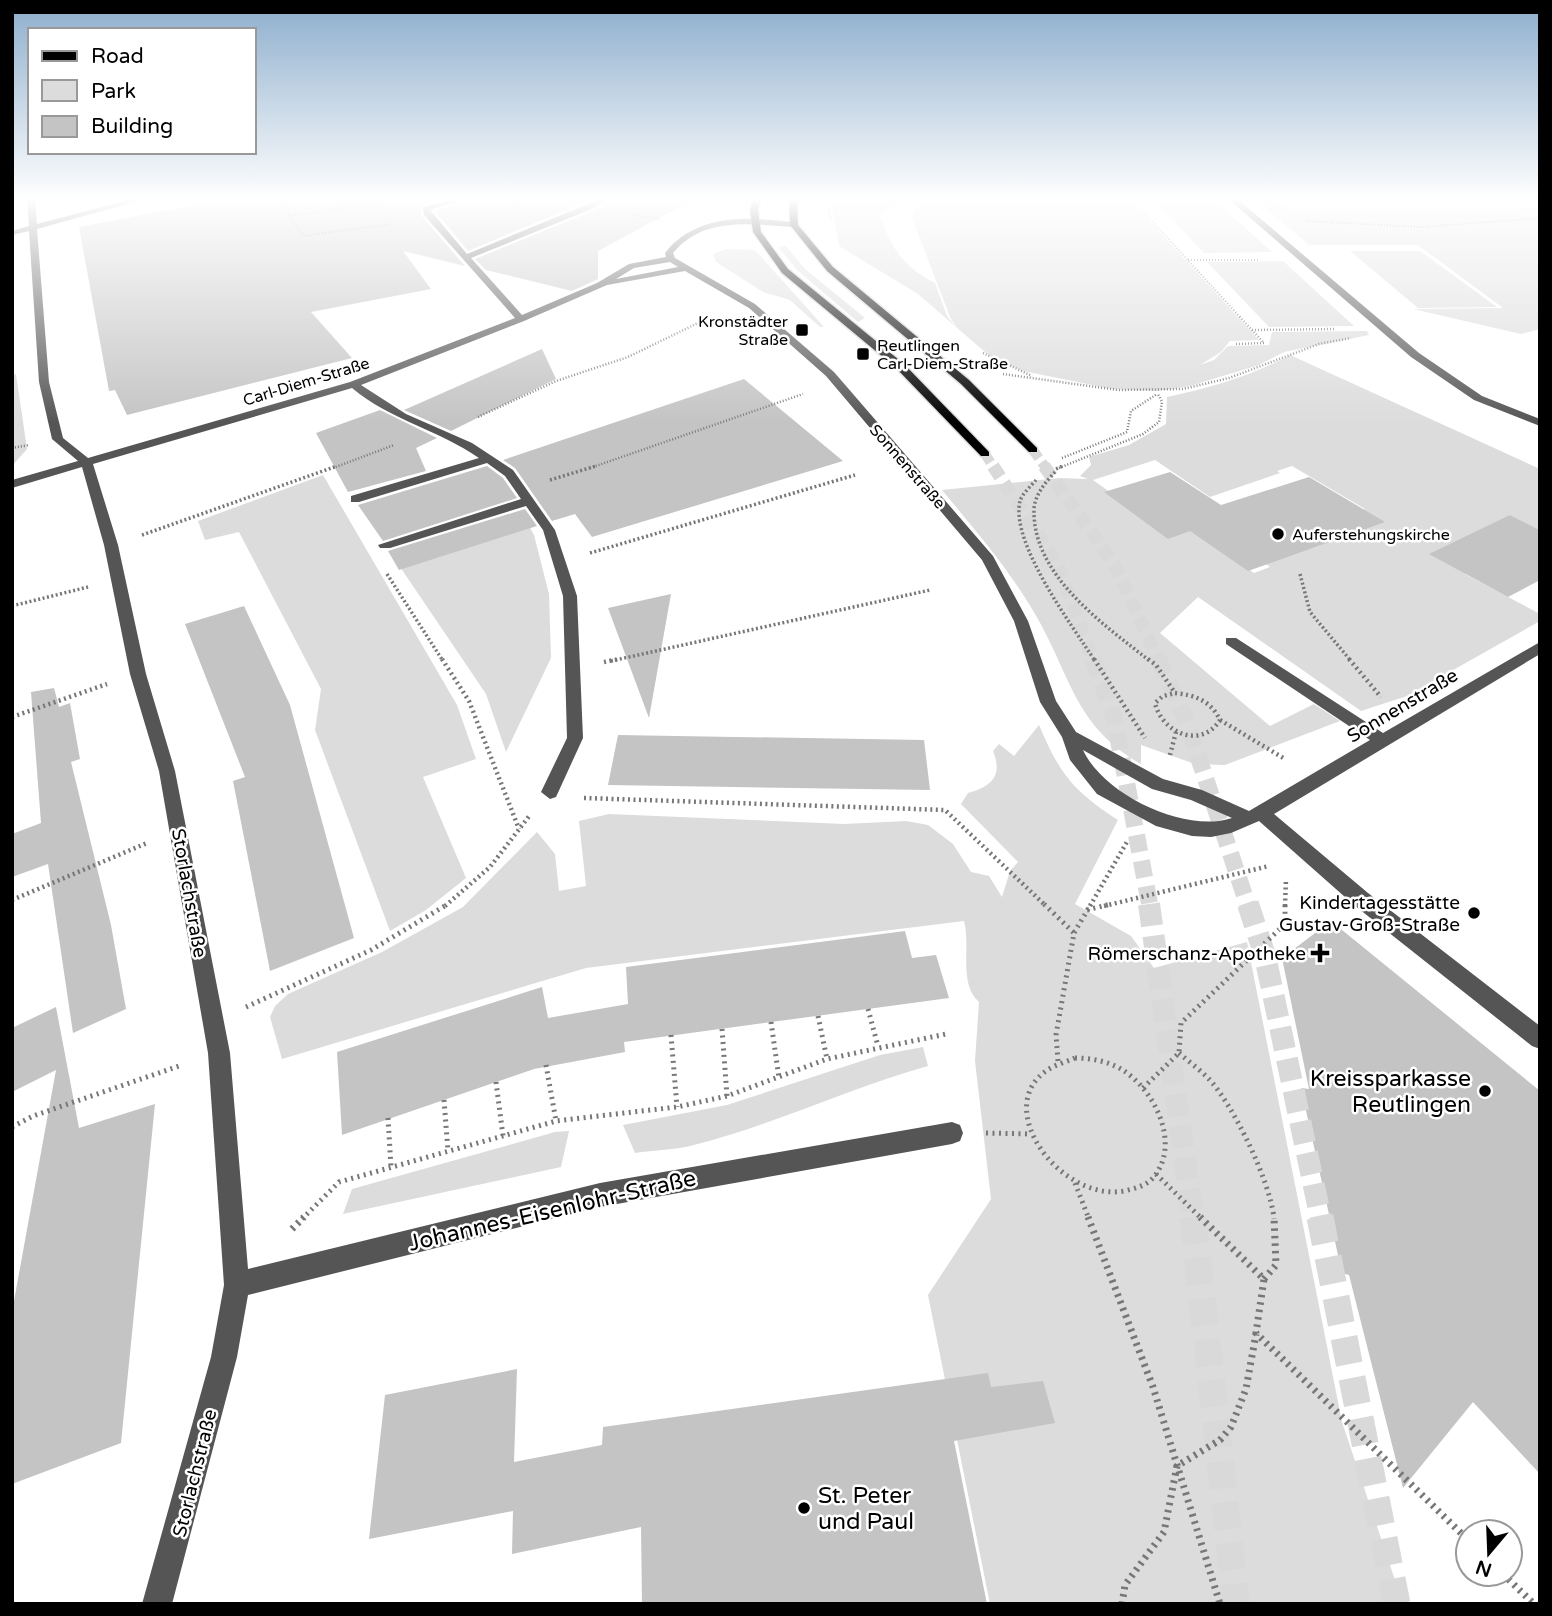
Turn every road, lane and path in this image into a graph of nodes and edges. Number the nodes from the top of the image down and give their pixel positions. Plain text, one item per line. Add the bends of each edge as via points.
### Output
1 (35, 272) edge
2 (477, 272) edge
3 (621, 272) edge
4 (663, 272) edge
5 (693, 272) edge
6 (787, 272) edge
7 (834, 272) edge
8 (1199, 272) edge
9 (1317, 272) edge
10 (600, 285) junction
11 (521, 319) junction
12 (1345, 329) dead end
13 (1252, 330) junction
14 (1390, 335) junction
15 (1236, 344) dead end
16 (981, 352) dead end
17 (354, 384) junction
18 (803, 394) dead end
19 (1158, 394) junction
20 (1540, 423) edge
21 (1033, 450) tunnel mouth
22 (985, 454) tunnel mouth
23 (1064, 457) dead end
24 (488, 459) junction
25 (86, 462) junction
26 (1057, 468) junction
27 (327, 470) dead end
28 (855, 475) dead end
29 (333, 481) dead end
30 (12, 484) edge
31 (519, 488) junction
32 (355, 499) dead end
33 (528, 501) junction
34 (385, 545) dead end
35 (559, 562) junction
36 (386, 573) dead end
37 (1300, 574) dead end
38 (119, 579) junction
39 (930, 590) dead end
40 (12, 606) edge
41 (1231, 641) dead end
42 (1540, 647) edge
43 (572, 668) junction
44 (138, 674) junction
45 (1175, 693) junction
46 (12, 716) edge
47 (1220, 720) junction
48 (1408, 726) junction
49 (1176, 732) junction
50 (1070, 737) junction
51 (1146, 740) dead end
52 (1383, 741) junction
53 (1161, 754) dead end
54 (1284, 759) dead end
55 (550, 792) junction
56 (1255, 816) junction
57 (179, 829) junction
58 (519, 829) junction
59 (1134, 830) dead end
60 (1276, 865) dead end
61 (1286, 875) dead end
62 (12, 900) edge
63 (1087, 910) junction
64 (1074, 933) junction
65 (868, 1009) dead end
66 (818, 1016) dead end
67 (214, 1021) junction
68 (771, 1022) dead end
69 (722, 1029) dead end
70 (946, 1034) dead end
71 (671, 1035) dead end
72 (1540, 1039) edge
73 (878, 1046) junction
74 (219, 1053) junction
75 (1179, 1053) junction
76 (827, 1059) junction
77 (1058, 1061) junction
78 (546, 1065) dead end
79 (779, 1078) junction
80 (496, 1082) dead end
81 (1143, 1088) junction
82 (727, 1096) junction
83 (443, 1100) dead end
84 (677, 1107) junction
85 (388, 1118) dead end
86 (556, 1121) junction
87 (12, 1127) edge
88 (952, 1133) joint
89 (1031, 1134) junction
90 (503, 1136) junction
91 (448, 1151) junction
92 (391, 1167) junction
93 (1156, 1174) junction
94 (1075, 1183) junction
95 (283, 1238) dead end
96 (1264, 1279) junction
97 (237, 1285) junction
98 (1256, 1333) junction
99 (1177, 1466) junction
100 (1454, 1526) edge
101 (1517, 1588) edge
102 (157, 1604) edge
103 (1122, 1604) edge
104 (1220, 1604) edge
105 (1534, 1604) edge

1 - 25 street via 44,382 58,439
2 - 11 street
3 - 10 street, Carl-Diem-Straße
4 - 10 street, Carl-Diem-Straße
5 - 50 street, Sonnenstraße via 752,306 830,374 988,559 1021,621 1048,702
6 - 22 main road via 900,366
7 - 21 main road via 965,382
8 - 13 path
9 - 14 street
10 - 11 street, Carl-Diem-Straße
11 - 17 street, Carl-Diem-Straße
12 - 13 path
13 - 15 path via 1264,343
14 - 19 path via 1344,339 1286,353 1228,379
14 - 20 street via 1478,398
16 - 19 path via 1039,379 1112,392
17 - 24 street via 402,416 468,445
17 - 25 street, Carl-Diem-Straße
18 - 31 path via 606,465
19 - 23 path via 1131,411 1127,432
19 - 26 path via 1162,402 1159,422 1143,434
24 - 31 street via 509,473
24 - 32 street
25 - 30 street, Carl-Diem-Straße
25 - 38 street, Storlachstraße
26 - 45 path via 1040,490 1034,508 1044,558 1058,579 1105,626 1156,665
26 - 51 path via 1031,483 1020,499 1019,523 1042,579
27 - 29 path
28 - 35 path
31 - 33 street
33 - 34 street
33 - 35 street via 549,530
35 - 43 street via 570,596
36 - 58 path via 470,701
37 - 48 path via 1310,612
38 - 40 path
38 - 44 street, Storlachstraße
39 - 43 path
41 - 52 street
42 - 48 street, Sonnenstraße
43 - 55 street via 575,738
44 - 46 path
44 - 57 street, Storlachstraße
45 - 47 path via 1205,700
45 - 49 path via 1155,703 1163,723
47 - 49 path via 1207,736
47 - 54 path
48 - 52 street, Sonnenstraße
49 - 53 path via 1168,761
50 - 56 street, Sonnenstraße via 1158,784
50 - 56 street, Sonnenstraße via 1076,755 1103,789 1162,821 1211,830
52 - 56 street, Sonnenstraße
55 - 58 path
55 - 64 path via 599,801 945,810
56 - 72 street
57 - 62 path
57 - 67 street, Storlachstraße
58 - 67 path via 483,874 428,918 374,948
59 - 63 path
60 - 63 path
61 - 75 path via 1285,924 1181,1023
63 - 64 path
64 - 77 path via 1056,1035
65 - 73 path
66 - 76 path
67 - 74 street, Storlachstraße
68 - 79 path
69 - 82 path
70 - 73 path
71 - 84 path
73 - 76 path
74 - 87 path
74 - 97 street, Storlachstraße
75 - 81 path
75 - 96 path via 1209,1079 1258,1164 1274,1214 1276,1265
76 - 79 path
77 - 81 path via 1102,1061 1128,1073
77 - 89 path via 1041,1072 1030,1089 1026,1110
78 - 86 path
79 - 82 path
80 - 90 path
81 - 93 path via 1158,1108 1165,1131 1165,1153
82 - 84 path
83 - 91 path
84 - 86 path
85 - 92 path
86 - 90 path
88 - 89 path
88 - 97 street, Johannes-Eisenlohr-Straße via 600,1195
89 - 94 path via 1041,1154
90 - 91 path
91 - 92 path
92 - 95 path via 339,1182
93 - 94 path via 1141,1187 1121,1193 1098,1192
93 - 96 path
94 - 99 path via 1153,1387
96 - 98 path
97 - 102 street, Storlachstraße via 224,1357
98 - 99 path via 1239,1411 1223,1440 1196,1451
98 - 100 path
99 - 103 path via 1164,1532 1125,1585
99 - 104 path
101 - 105 path

